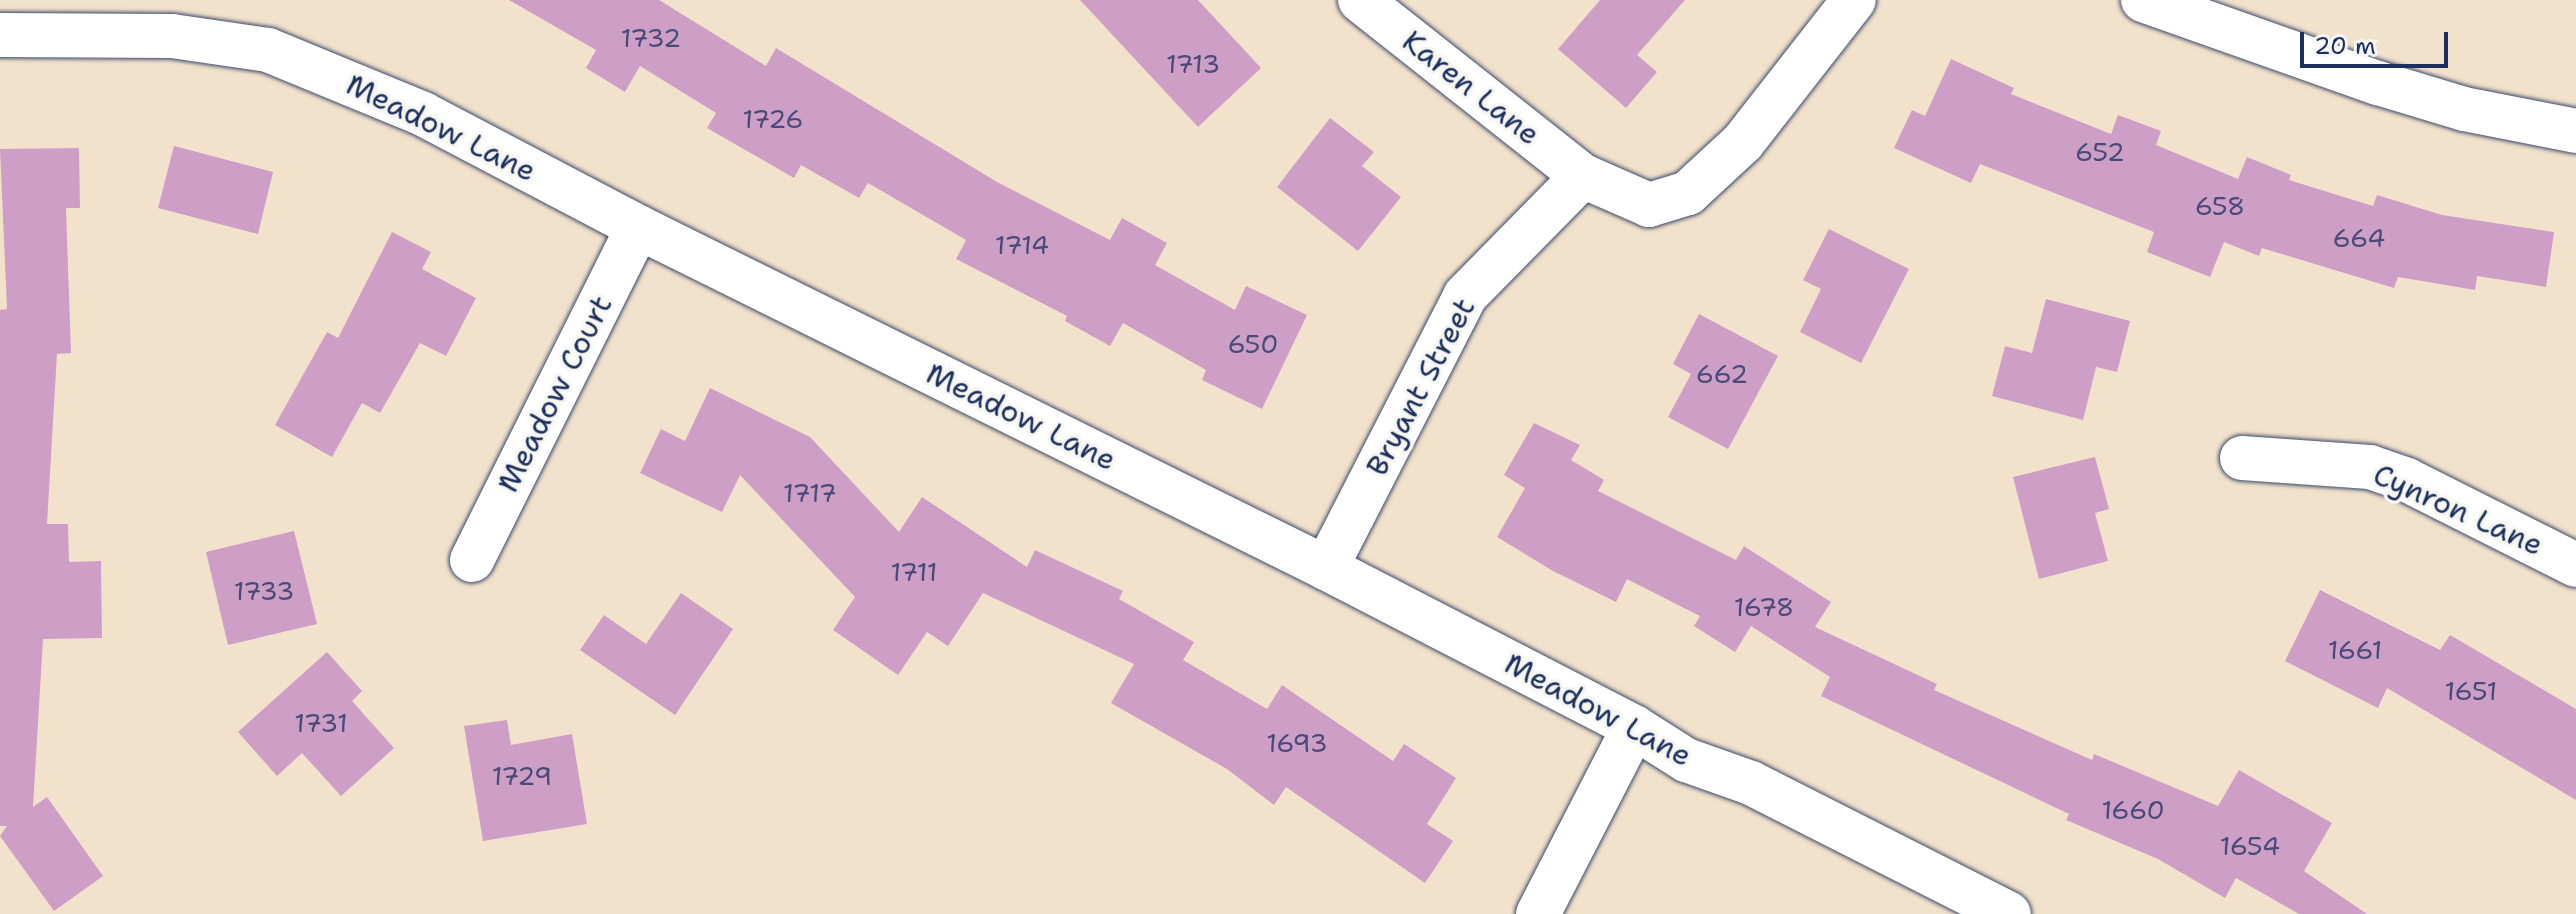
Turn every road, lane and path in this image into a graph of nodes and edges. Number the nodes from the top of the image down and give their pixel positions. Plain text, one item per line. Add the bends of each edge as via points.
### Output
1 (1360, 0) edge
2 (1854, 0) edge
3 (2143, 0) edge
4 (0, 35) edge
5 (2576, 131) edge
6 (1583, 176) junction
7 (638, 227) junction
8 (2242, 458) dead end
9 (472, 560) dead end
10 (2576, 565) edge
11 (1326, 568) junction
12 (1634, 727) junction
13 (1538, 914) edge
14 (2009, 914) edge

1 - 6 street, Karen Lane
2 - 6 street via 1743,142 1688,193 1649,205
3 - 5 street via 2378,83 2464,109
4 - 7 street, Meadow Lane via 172,36 268,50 423,114
6 - 11 street, Bryant Street via 1465,296
7 - 9 street, Meadow Court
7 - 11 street, Meadow Lane
8 - 10 street, Cynron Lane via 2370,467 2407,480
11 - 12 street, Meadow Lane
12 - 13 street
12 - 14 street, Meadow Lane via 1686,760 1751,783

